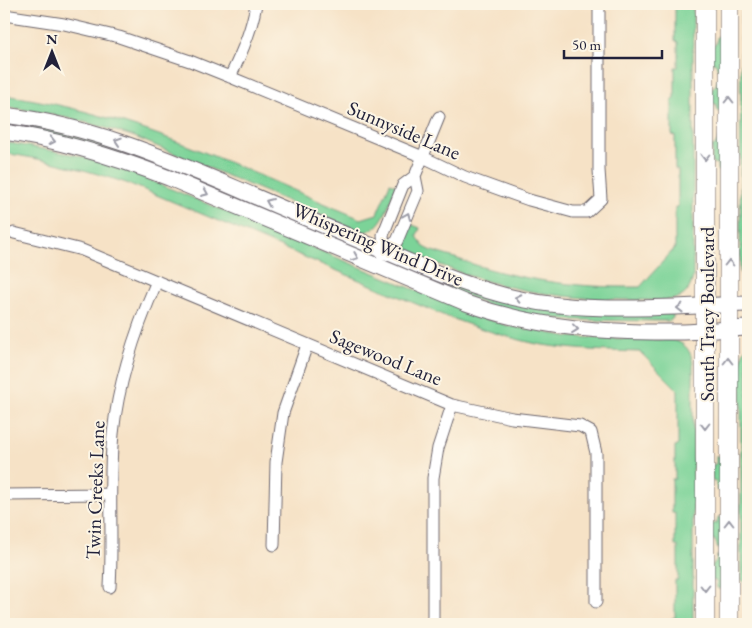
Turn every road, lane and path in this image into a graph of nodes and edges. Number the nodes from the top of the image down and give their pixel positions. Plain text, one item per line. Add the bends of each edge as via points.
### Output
1 (256, 4) edge
2 (599, 4) edge
3 (705, 4) edge
4 (729, 4) edge
5 (4, 15) edge
6 (230, 77) junction
7 (4, 116) edge
8 (439, 118) dead end
9 (4, 132) edge
10 (423, 158) junction
11 (415, 176) junction
12 (14, 233) dead end
13 (384, 250) junction
14 (377, 266) junction
15 (156, 280) junction
16 (748, 304) edge
17 (729, 305) junction
18 (704, 307) junction
19 (748, 328) edge
20 (729, 329) junction
21 (704, 331) junction
22 (307, 345) junction
23 (452, 405) junction
24 (110, 494) junction
25 (4, 495) edge
26 (274, 545) dead end
27 (110, 587) dead end
28 (596, 602) dead end
29 (433, 624) edge
30 (705, 624) edge
31 (729, 624) edge

1 - 6 street via 244,49
2 - 10 street, Sunnyside Lane via 599,170 602,198 587,212 573,212 530,200
3 -> 18 main road, South Tracy Boulevard
17 -> 4 main road, South Tracy Boulevard
5 - 6 street, Sunnyside Lane via 119,37
6 - 10 street, Sunnyside Lane
13 -> 7 street, Whispering Wind Drive via 126,143 57,124
8 - 10 street
9 -> 14 street, Whispering Wind Drive via 71,145 126,161
10 - 11 street
11 - 13 street via 403,185 383,235
13 -> 11 street via 397,240 418,191
12 - 15 street, Sagewood Lane via 82,250
13 - 14 street
18 -> 13 street, Whispering Wind Drive via 590,308 526,300 453,280
14 -> 21 street, Whispering Wind Drive via 466,303 528,322 605,331
15 - 22 street, Sagewood Lane
15 - 24 street, Twin Creeks Lane via 124,372 113,433
16 - 17 street, Whispering Wind Drive
17 - 18 street, Whispering Wind Drive
17 - 20 main road, South Tracy Boulevard
18 - 21 main road, South Tracy Boulevard
19 - 20 street, Whispering Wind Drive
20 - 21 street, Whispering Wind Drive
31 -> 20 main road, South Tracy Boulevard
21 -> 30 main road, South Tracy Boulevard
22 - 23 street, Sagewood Lane
22 - 26 street via 283,413 276,462
23 - 28 street, Sagewood Lane via 512,418 580,426 591,432 596,453
23 - 29 street via 438,448 433,478
24 - 25 street
24 - 27 street, Twin Creeks Lane

